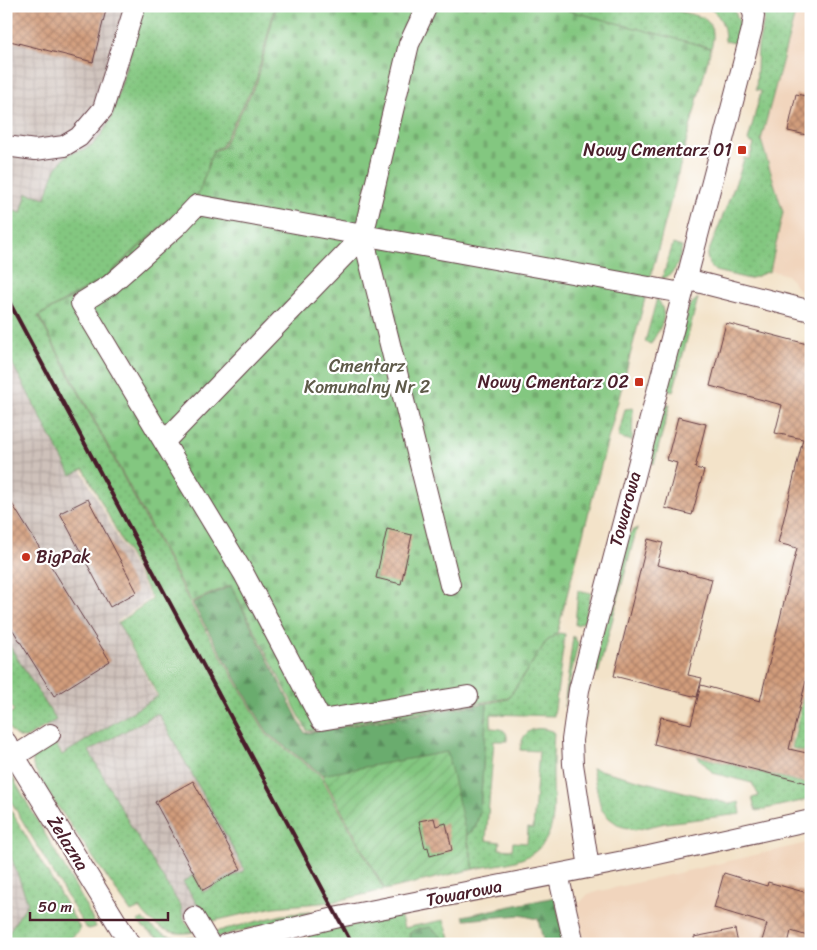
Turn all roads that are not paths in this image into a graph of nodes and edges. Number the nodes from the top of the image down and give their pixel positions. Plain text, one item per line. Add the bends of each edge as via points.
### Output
1 (135, 6) edge
2 (427, 6) edge
3 (751, 6) edge
4 (6, 146) edge
5 (363, 236) junction
6 (684, 286) junction
7 (811, 311) edge
8 (164, 442) junction
9 (450, 585) dead end
10 (468, 696) dead end
11 (50, 734) dead end
12 (10, 749) edge
13 (811, 820) edge
14 (589, 868) junction
15 (558, 874) junction
16 (194, 917) dead end
17 (130, 944) edge
18 (210, 944) edge
19 (226, 944) edge
20 (574, 944) edge

1 - 4 street via 103,110 80,137 64,146 35,150
2 - 5 street via 409,44
3 - 6 street, Towarowa via 754,16 752,29
5 - 6 street
5 - 8 street
5 - 8 street via 197,205 110,285 81,303
5 - 9 street
6 - 7 street
6 - 14 street, Towarowa via 578,690 572,740 573,764
8 - 10 street via 244,574 321,720
11 - 12 street
12 - 17 street, Żelazna
13 - 14 street, Towarowa
14 - 15 street, Towarowa
15 - 19 street, Towarowa
15 - 20 street
16 - 18 street

